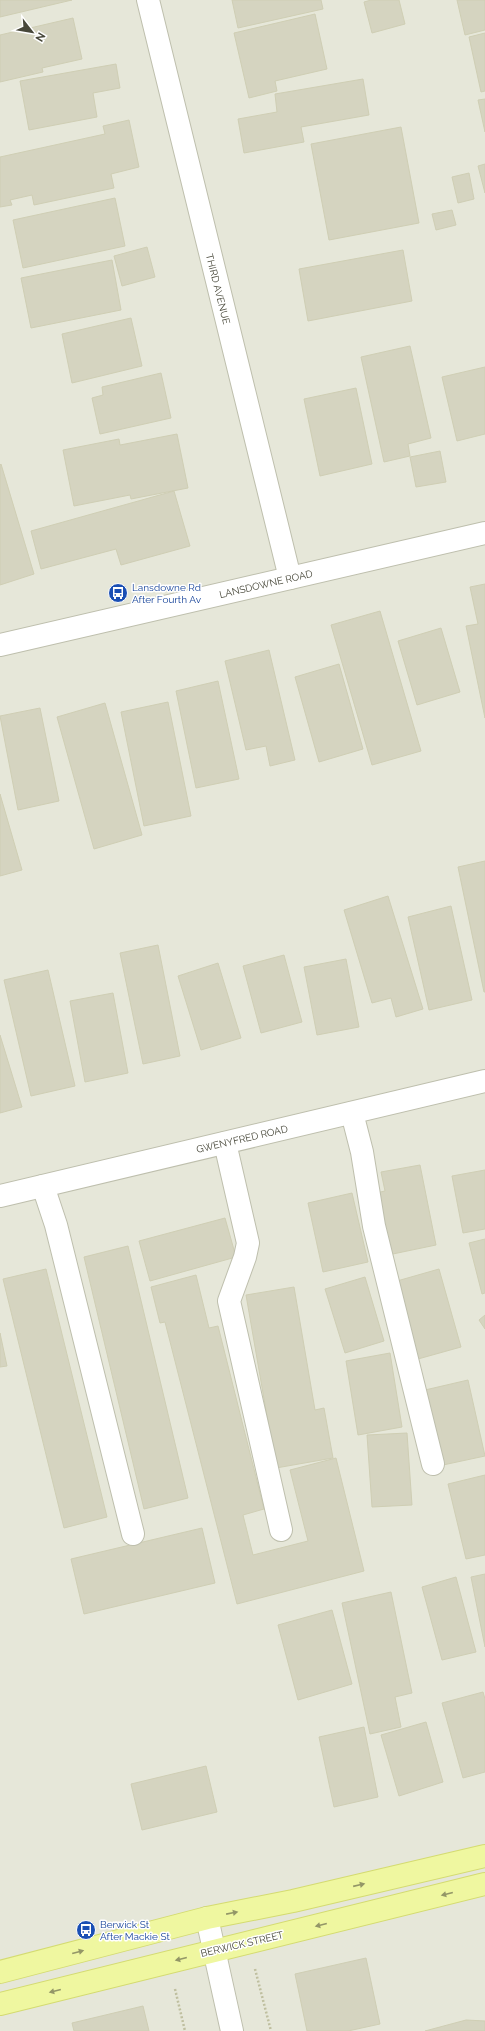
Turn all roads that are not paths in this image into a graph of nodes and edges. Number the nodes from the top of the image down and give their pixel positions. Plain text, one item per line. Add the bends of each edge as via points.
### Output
1 (148, 0) edge
2 (485, 533) edge
3 (290, 578) junction
4 (0, 645) edge
5 (485, 1081) edge
6 (352, 1112) junction
7 (225, 1143) junction
8 (43, 1186) junction
9 (0, 1196) edge
10 (433, 1464) dead end
11 (281, 1530) dead end
12 (133, 1534) dead end
13 (485, 1856) edge
14 (485, 1884) edge
15 (207, 1918) junction
16 (215, 1950) junction
17 (0, 1972) edge
18 (0, 2004) edge
19 (232, 2031) edge

1 - 3 street, THIRD AVENUE
2 - 3 street, LANSDOWNE ROAD
3 - 4 street, LANSDOWNE ROAD
5 - 6 street, GWENYFRED ROAD
6 - 7 street, GWENYFRED ROAD
6 - 10 street via 362,1152 374,1226
7 - 8 street, GWENYFRED ROAD
7 - 11 street via 248,1243 229,1300
8 - 9 street, GWENYFRED ROAD
8 - 12 street via 56,1225
15 -> 13 main road via 293,1901
14 -> 16 main road, BERWICK STREET
15 - 16 street
17 -> 15 main road
16 -> 18 main road, BERWICK STREET
16 - 19 street

